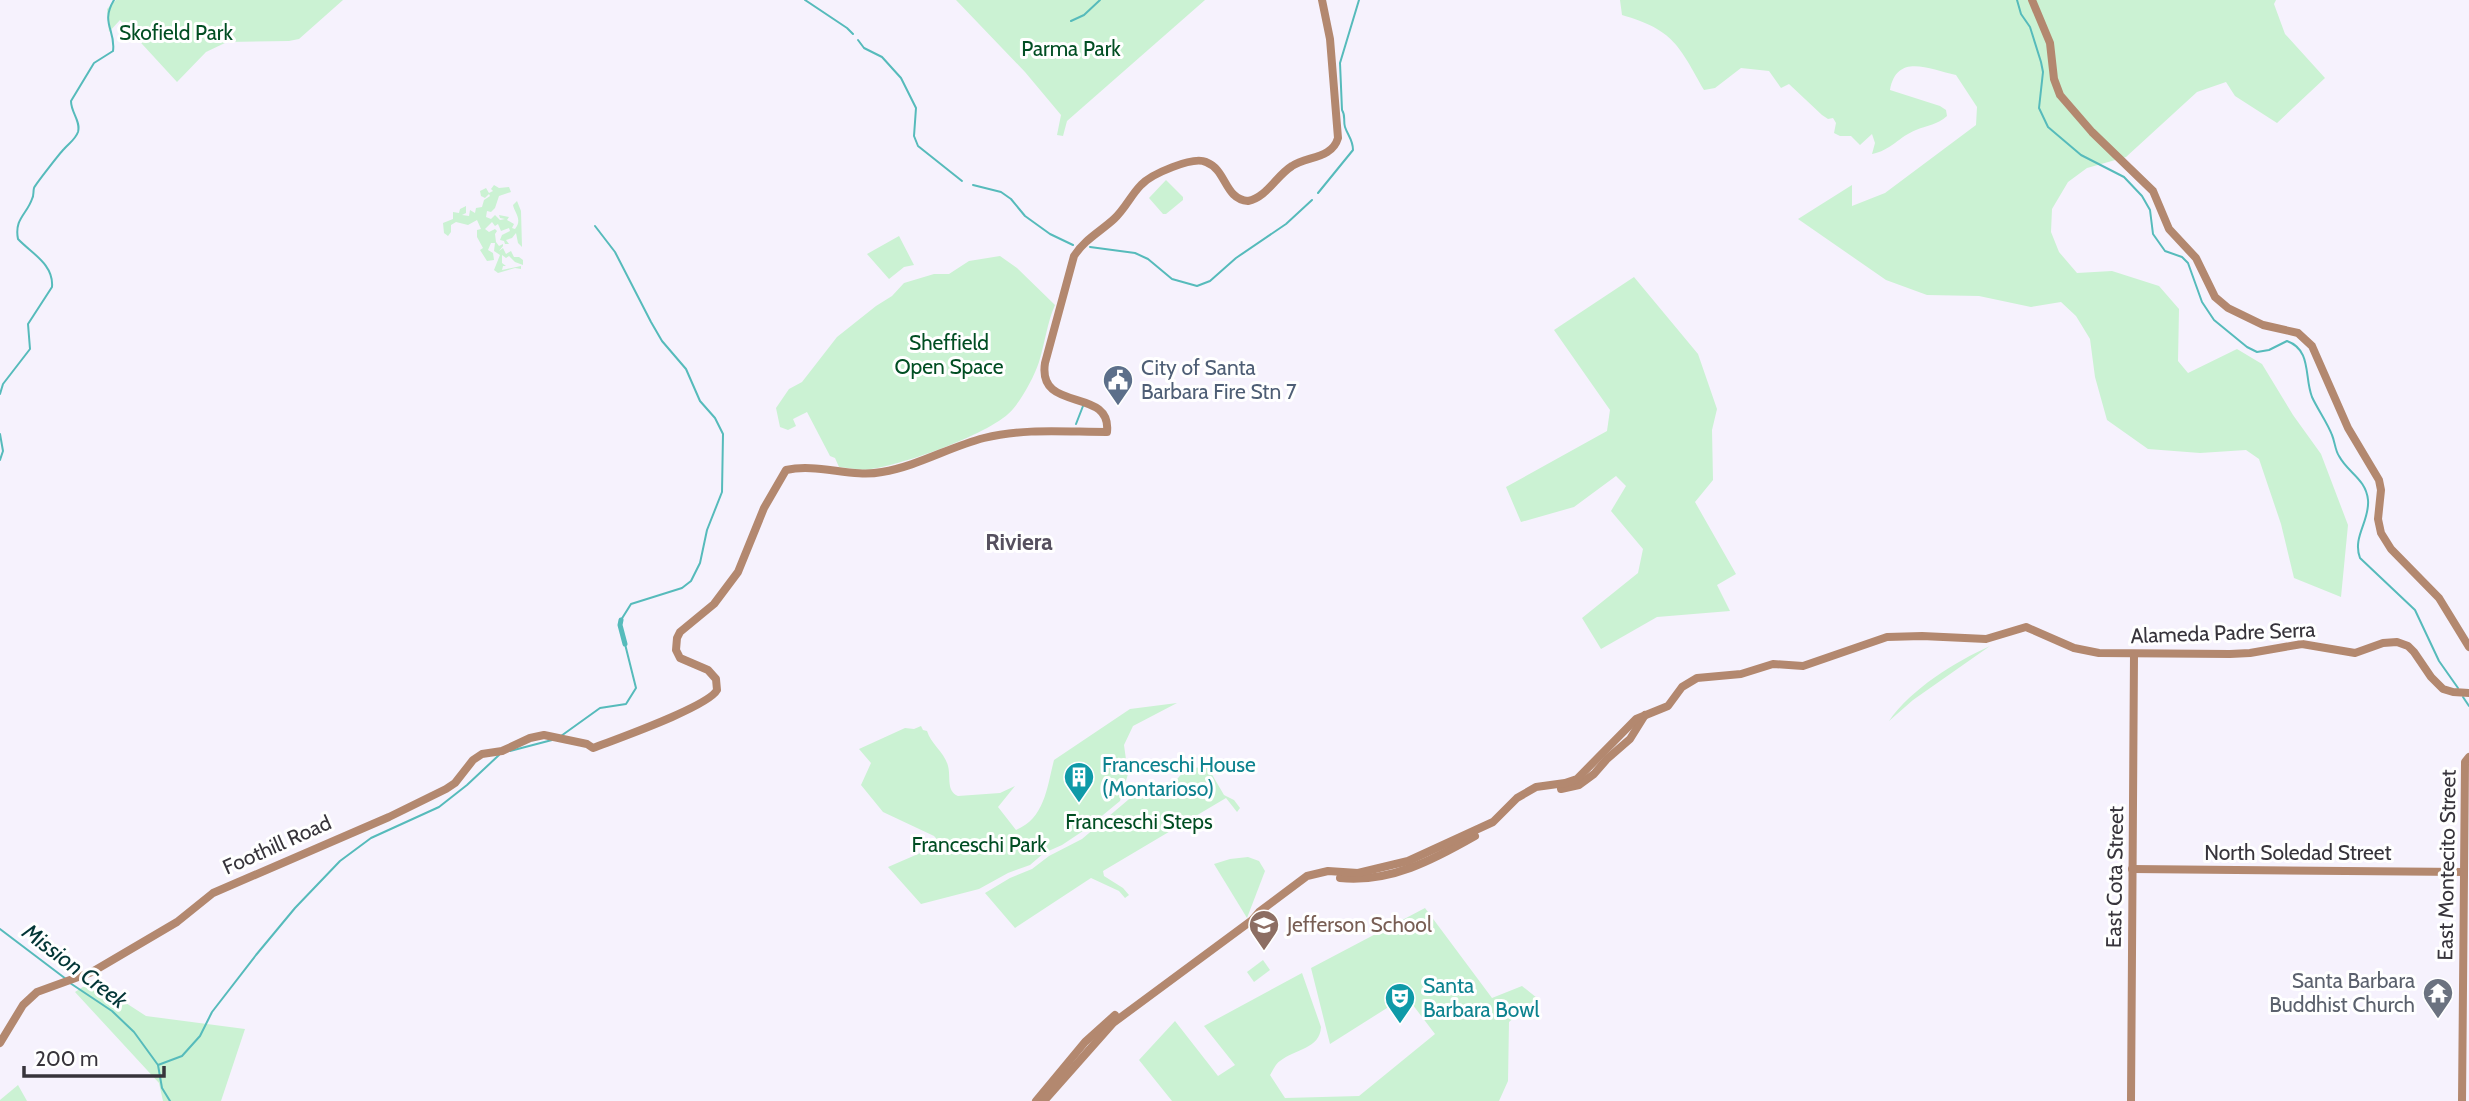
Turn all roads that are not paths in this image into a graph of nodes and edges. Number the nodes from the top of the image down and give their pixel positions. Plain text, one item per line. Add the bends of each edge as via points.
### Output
1 (1322, 0) edge
2 (2032, 0) edge
3 (2469, 648) edge
4 (2134, 654) junction
5 (2469, 693) edge
6 (2469, 757) edge
7 (1526, 792) junction
8 (2132, 869) junction
9 (2464, 872) junction
10 (1253, 919) junction
11 (1163, 986) junction
12 (0, 1043) edge
13 (1036, 1101) edge
14 (1044, 1101) edge
15 (2131, 1101) edge
16 (2462, 1101) edge

1 - 12 main road, Foothill Road via 1330,39 1338,138 1334,148 1290,167 1250,201 1233,196 1216,169 1205,161 1163,172 1145,182 1074,256 1044,375 1053,390 1102,411 1107,432 992,436 925,461 870,474 786,470 764,508 738,572 714,604 680,632 676,641 680,658 716,678 715,695 593,748 544,735 482,754 446,789 213,892 177,922 92,972 37,992 23,1005
2 - 3 main road via 2050,43 2060,95 2153,191 2169,229 2196,258 2215,297 2263,325 2298,332 2312,346 2348,428 2379,480 2381,533 2439,598
4 - 5 main road, Alameda Padre Serra via 2250,653 2302,644 2354,653 2397,642 2414,652 2443,689
4 - 7 main road, Alameda Padre Serra via 2074,648 2025,627 1989,639 1893,636 1802,666 1773,664 1741,674 1697,678 1668,706 1645,715 1630,739 1588,779 1569,788
4 - 8 main road, East Cota Street
6 - 9 main road, East Montecito Street via 2465,762
7 - 10 main road via 1493,822 1412,860 1359,873 1331,871 1307,876
7 - 10 main road via 1499,824 1436,858 1371,878 1313,879
8 - 9 main road, North Soledad Street
8 - 15 main road, East Cota Street
9 - 16 main road, East Montecito Street
10 - 11 main road
11 - 13 main road via 1100,1027
11 - 14 main road via 1113,1023

